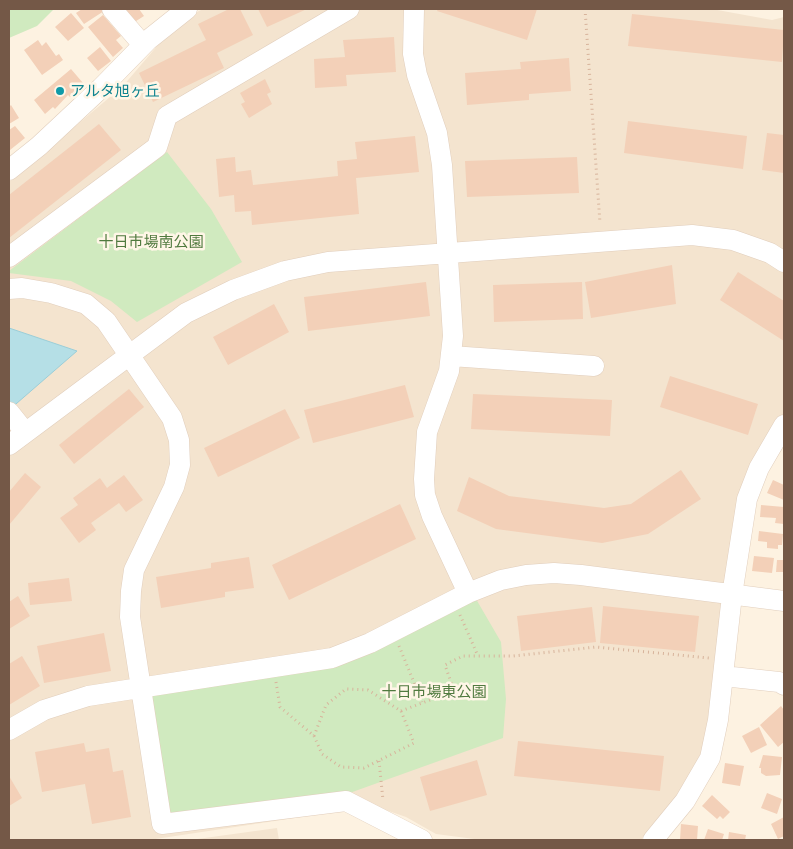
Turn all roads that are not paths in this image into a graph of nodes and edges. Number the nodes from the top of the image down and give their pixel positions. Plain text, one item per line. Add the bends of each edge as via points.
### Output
1 (112, 9) edge
2 (188, 9) edge
3 (349, 9) edge
4 (414, 9) edge
5 (143, 45) junction
6 (9, 170) edge
7 (447, 252) junction
8 (9, 257) edge
9 (784, 262) edge
10 (9, 289) edge
11 (128, 354) junction
12 (451, 356) junction
13 (594, 366) dead end
14 (9, 412) edge
15 (784, 425) edge
16 (25, 432) junction
17 (9, 445) edge
18 (732, 595) junction
19 (461, 597) junction
20 (784, 601) edge
21 (724, 668) junction
22 (784, 685) edge
23 (140, 687) junction
24 (9, 730) edge
25 (422, 840) edge
26 (653, 840) edge

1 - 5 street
2 - 5 street
3 - 8 street via 168,116 157,147
4 - 7 street via 413,54 437,133
5 - 6 street via 46,140
7 - 9 street via 692,234 733,240 770,253
7 - 11 street via 328,262 285,271 186,312
7 - 12 street via 453,336
10 - 11 street via 50,292 86,304 106,321
11 - 16 street
11 - 23 street via 172,418 179,440 180,465 174,487 134,570 130,617
12 - 13 street
12 - 19 street via 449,371 427,432 424,479 432,516
14 - 16 street
15 - 18 street via 759,468 747,500
16 - 17 street
18 - 19 street via 554,573 501,580
18 - 20 street
18 - 21 street
19 - 23 street via 332,658
21 - 22 street
21 - 26 street via 710,758 685,801
23 - 24 street via 88,696 44,710
23 - 25 street via 162,824 346,801

